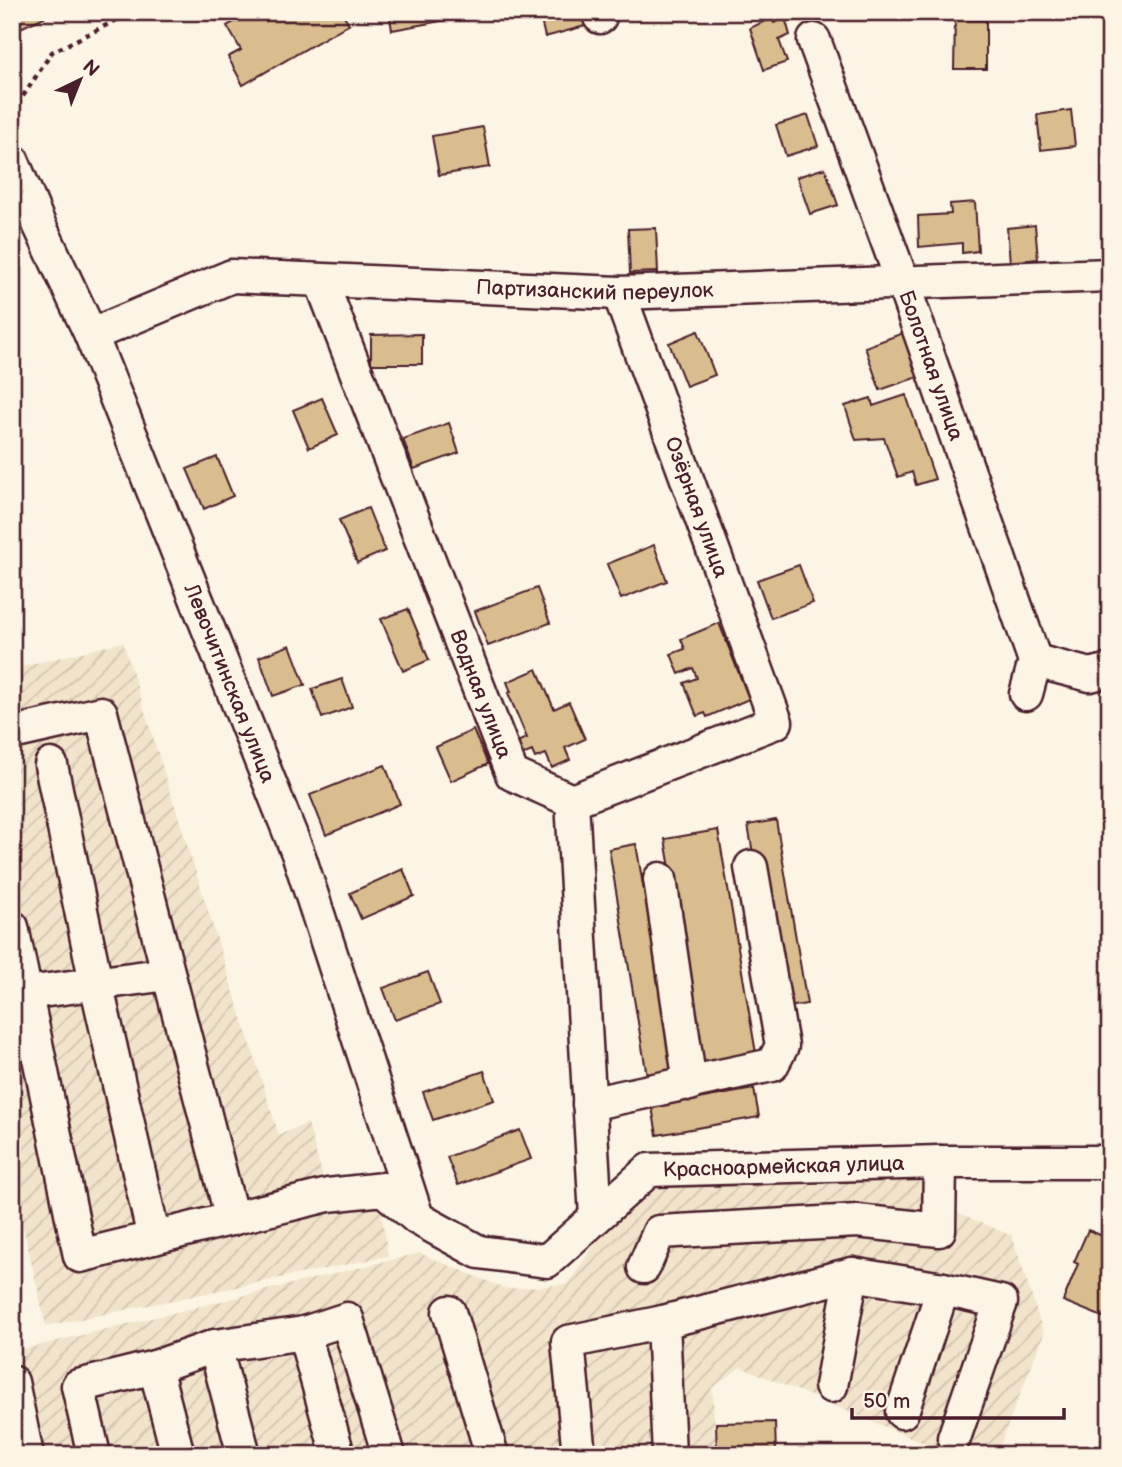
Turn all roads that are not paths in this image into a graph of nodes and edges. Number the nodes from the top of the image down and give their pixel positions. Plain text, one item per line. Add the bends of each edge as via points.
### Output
1 (814, 40) dead end
2 (12, 160) edge
3 (25, 215) edge
4 (1110, 275) edge
5 (321, 281) junction
6 (902, 281) junction
7 (619, 293) junction
8 (91, 335) junction
9 (1035, 661) junction
10 (1110, 670) edge
11 (1026, 694) dead end
12 (12, 733) edge
13 (51, 765) dead end
14 (572, 801) junction
15 (751, 867) dead end
16 (660, 879) dead end
17 (12, 927) edge
18 (169, 975) junction
19 (96, 983) junction
20 (26, 993) junction
21 (690, 1084) junction
22 (589, 1104) junction
23 (940, 1162) junction
24 (1110, 1162) edge
25 (596, 1217) junction
26 (417, 1218) junction
27 (232, 1219) junction
28 (154, 1238) junction
29 (644, 1267) dead end
30 (852, 1274) junction
31 (943, 1289) junction
32 (449, 1312) dead end
33 (663, 1322) junction
34 (304, 1333) junction
35 (215, 1346) junction
36 (155, 1367) junction
37 (12, 1382) edge
38 (831, 1386) dead end
39 (902, 1412) dead end
40 (954, 1438) dead end
41 (27, 1455) edge
42 (94, 1455) edge
43 (178, 1455) edge
44 (244, 1455) edge
45 (338, 1455) edge
46 (389, 1455) edge
47 (492, 1455) edge
48 (579, 1455) edge
49 (669, 1455) edge

1 - 6 street, Болотная улица
2 - 3 street, Левочитинская улица
3 - 8 street, Левочитинская улица
4 - 6 street, Партизанский переулок
5 - 7 street, Партизанский переулок
5 - 8 street, Партизанский переулок via 232,276
5 - 14 street, Водная улица via 512,774
6 - 7 street, Партизанский переулок
6 - 9 street, Болотная улица
7 - 14 street, Озёрная улица via 776,722
8 - 26 street, Левочитинская улица via 299,856
9 - 10 street via 1090,675
9 - 11 street
12 - 18 street via 101,713
13 - 19 street
14 - 22 street
15 - 21 street via 782,1046 772,1065
16 - 21 street
17 - 20 street
18 - 19 street
18 - 27 street
19 - 20 street
19 - 28 street
20 - 28 street via 79,1256
21 - 22 street
22 - 25 street
23 - 24 street, Красноармейская улица
23 - 25 street, Красноармейская улица via 649,1170
23 - 29 street via 939,1230 857,1222 659,1232
25 - 26 street, Красноармейская улица via 547,1261 479,1252
26 - 27 street, Красноармейская улица via 383,1189 328,1195
27 - 28 street
30 - 31 street
30 - 33 street
30 - 38 street
31 - 39 street
31 - 40 street via 1000,1302
32 - 47 street
33 - 48 street via 568,1342
33 - 49 street
34 - 35 street
34 - 45 street
34 - 46 street via 347,1318
35 - 36 street
35 - 44 street
36 - 42 street via 78,1386
36 - 43 street
37 - 41 street

